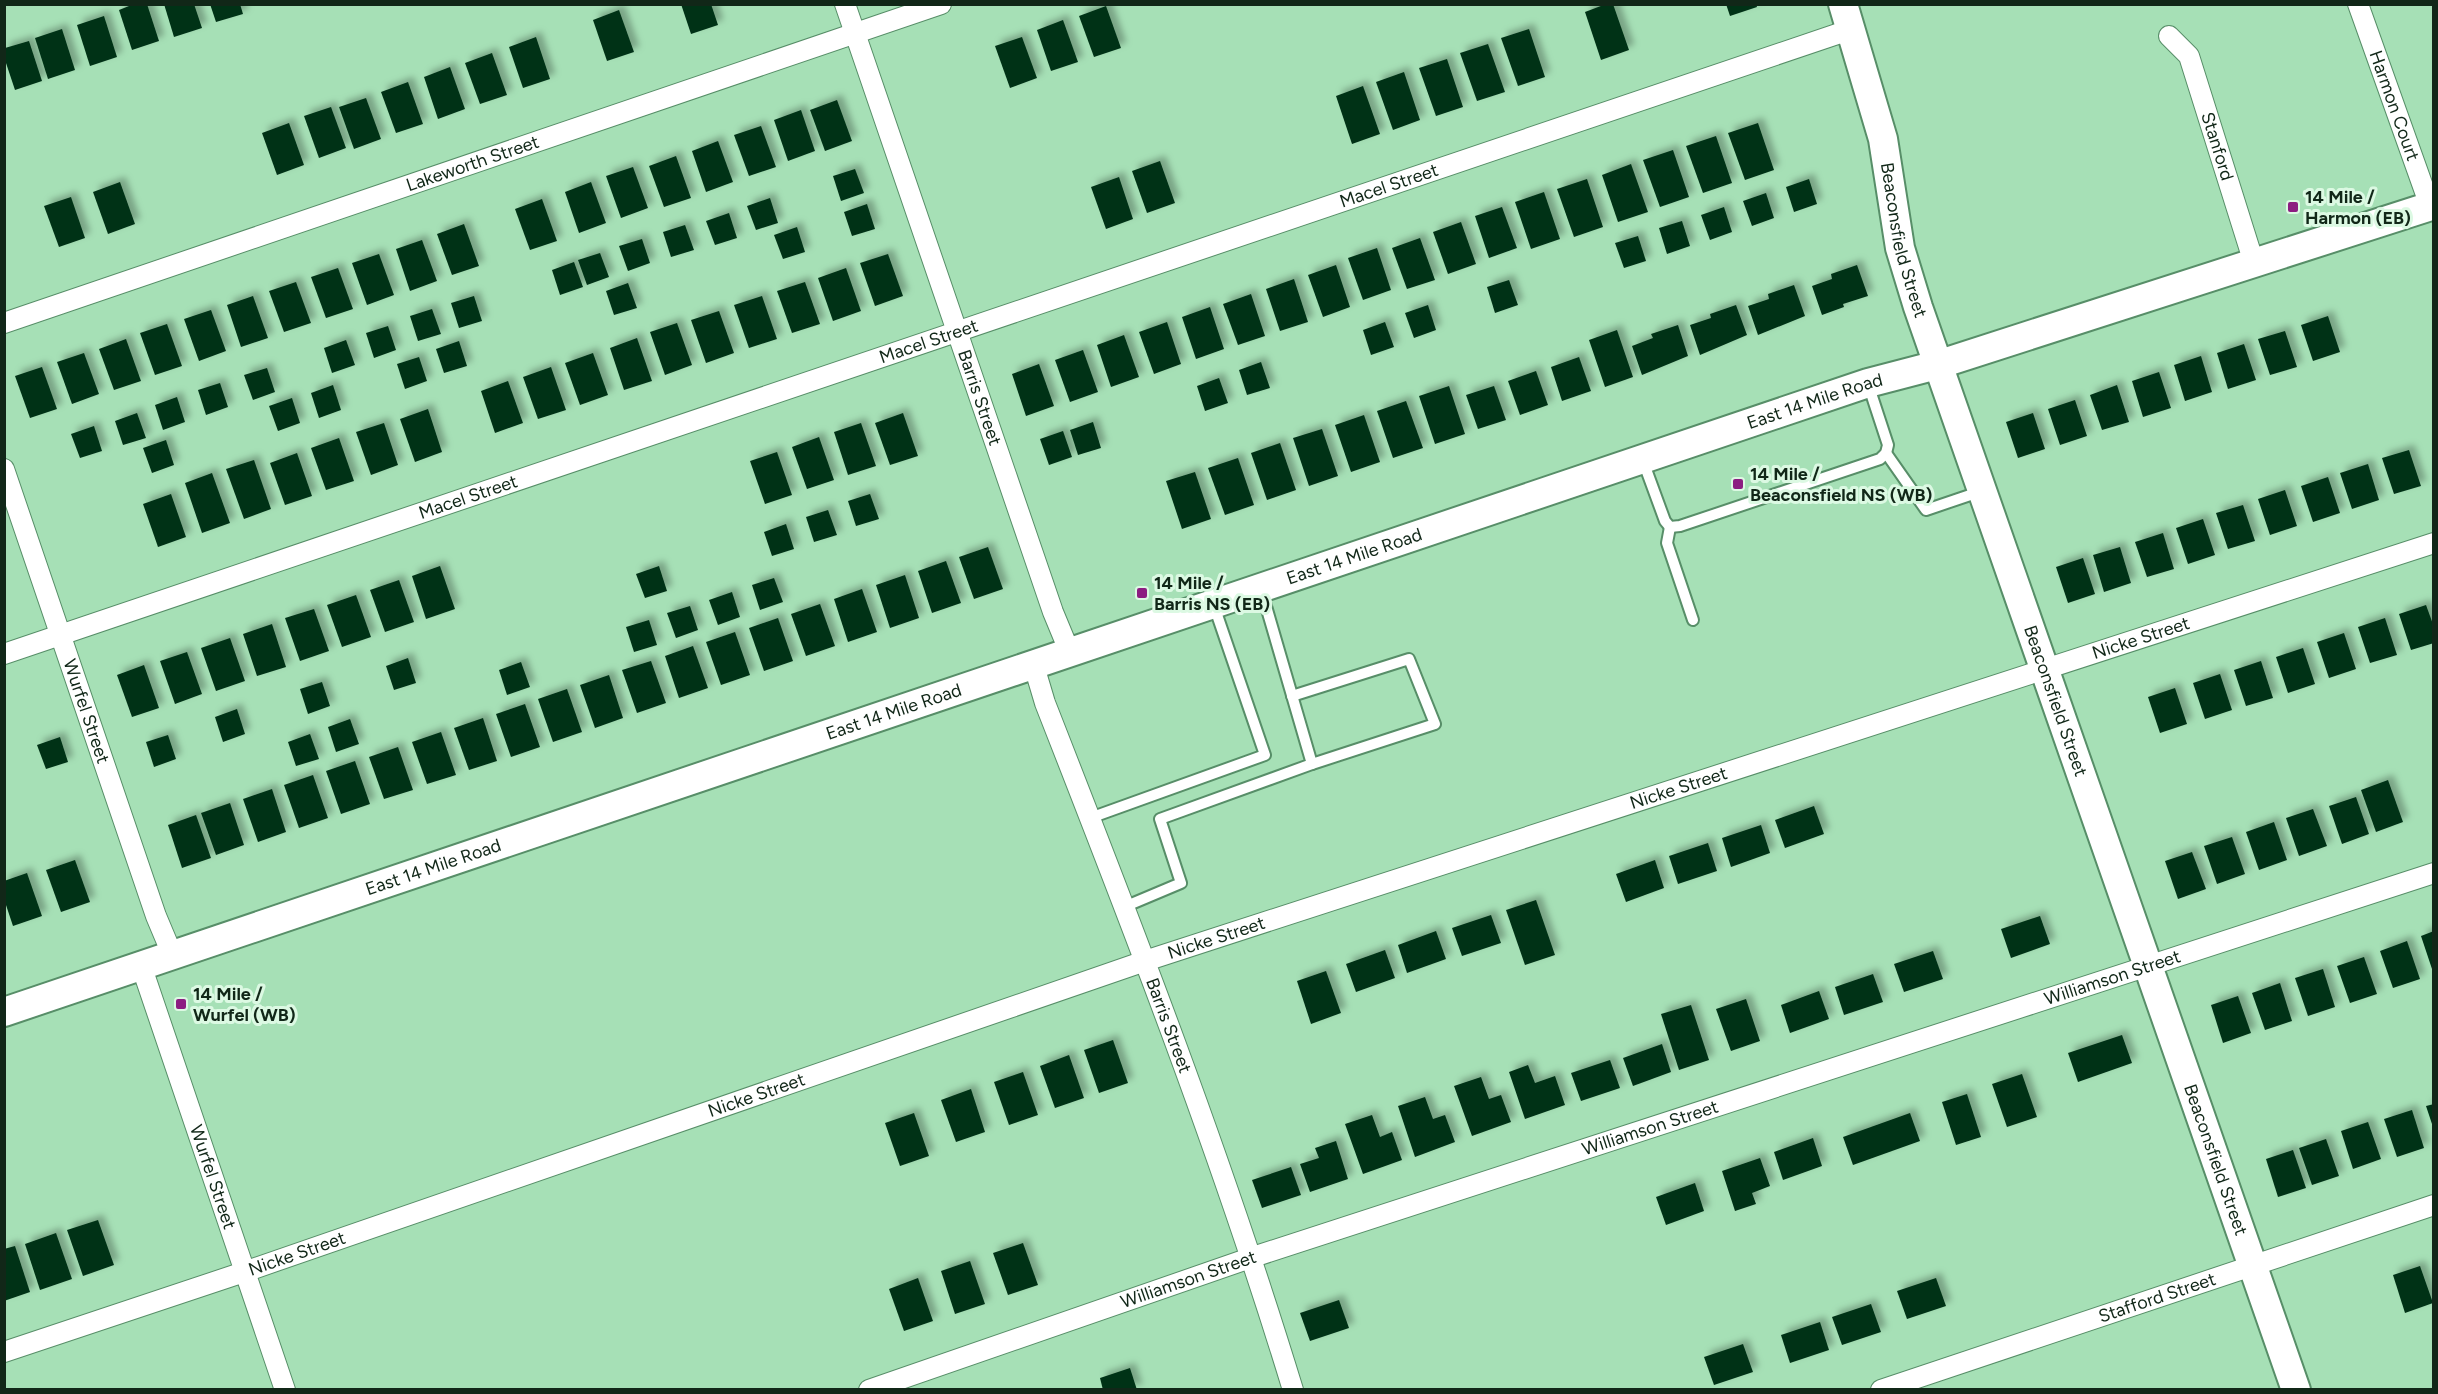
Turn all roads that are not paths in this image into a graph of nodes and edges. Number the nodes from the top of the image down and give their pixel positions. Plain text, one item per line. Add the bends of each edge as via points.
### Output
1 (845, 4) edge
2 (941, 4) edge
3 (2358, 4) edge
4 (1849, 11) edge
5 (854, 34) junction
6 (2169, 36) dead end
7 (2432, 206) edge
8 (2254, 263) junction
9 (4, 323) edge
10 (955, 332) junction
11 (1937, 366) junction
12 (1868, 383) junction
13 (1886, 453) junction
14 (1643, 461) junction
15 (4, 469) edge
16 (1982, 491) junction
17 (1670, 527) junction
18 (2433, 543) edge
19 (1261, 589) junction
20 (1214, 605) junction
21 (1693, 620) dead end
22 (62, 635) junction
23 (1070, 653) junction
24 (4, 654) edge
25 (1034, 666) junction
26 (2045, 671) junction
27 (1292, 696) junction
28 (1312, 764) junction
29 (1090, 818) junction
30 (2433, 873) edge
31 (1124, 907) junction
32 (172, 954) junction
33 (1145, 961) junction
34 (141, 965) junction
35 (2149, 967) junction
36 (4, 1012) edge
37 (2433, 1205) edge
38 (1253, 1257) junction
39 (2252, 1265) junction
40 (244, 1272) junction
41 (4, 1352) edge
42 (285, 1389) edge
43 (869, 1389) edge
44 (1293, 1389) edge
45 (1881, 1389) edge
46 (2296, 1389) edge

1 - 5 street, Barris Street
2 - 5 street, Lakeworth Street
3 - 7 street, Harmon Court
4 - 10 street, Macel Street
4 - 11 main road, Beaconsfield Street via 1883,139 1900,248
5 - 9 street, Lakeworth Street
5 - 10 street, Barris Street
6 - 8 street, Stanford via 2189,56
7 - 8 main road, East 14 Mile Road
8 - 11 main road, East 14 Mile Road
10 - 22 street, Macel Street
10 - 23 street, Barris Street
11 - 12 main road, East 14 Mile Road
11 - 16 main road, Beaconsfield Street
12 - 13 lane via 1888,445
12 - 14 main road, East 14 Mile Road
13 - 16 lane via 1926,510
13 - 17 lane via 1880,459
14 - 17 lane
14 - 19 main road, East 14 Mile Road
15 - 22 street, Wurfel Street
16 - 26 main road, Beaconsfield Street
17 - 21 lane via 1667,543
18 - 26 street, Nicke Street
19 - 20 main road, East 14 Mile Road
19 - 27 lane
20 - 23 main road, East 14 Mile Road
20 - 29 lane via 1265,755
22 - 24 street, Macel Street
22 - 32 street, Wurfel Street
23 - 25 main road, East 14 Mile Road
25 - 29 street, Barris Street
25 - 32 main road, East 14 Mile Road
26 - 33 street, Nicke Street
26 - 35 main road, Beaconsfield Street
27 - 28 lane
27 - 28 lane via 1408,660 1435,724
28 - 31 lane via 1160,819 1181,883
29 - 31 street, Barris Street
30 - 35 street, Williamson Street
31 - 33 street, Barris Street
32 - 34 main road, East 14 Mile Road
33 - 38 street, Barris Street
33 - 40 street, Nicke Street
34 - 36 main road, East 14 Mile Road
34 - 40 street, Wurfel Street
35 - 38 street, Williamson Street
35 - 39 main road, Beaconsfield Street
37 - 39 street, Stafford Street
38 - 43 street, Williamson Street
38 - 44 street, Barris Street
39 - 45 street, Stafford Street
39 - 46 main road, Beaconsfield Street
40 - 41 street, Nicke Street
40 - 42 street, Wurfel Street

